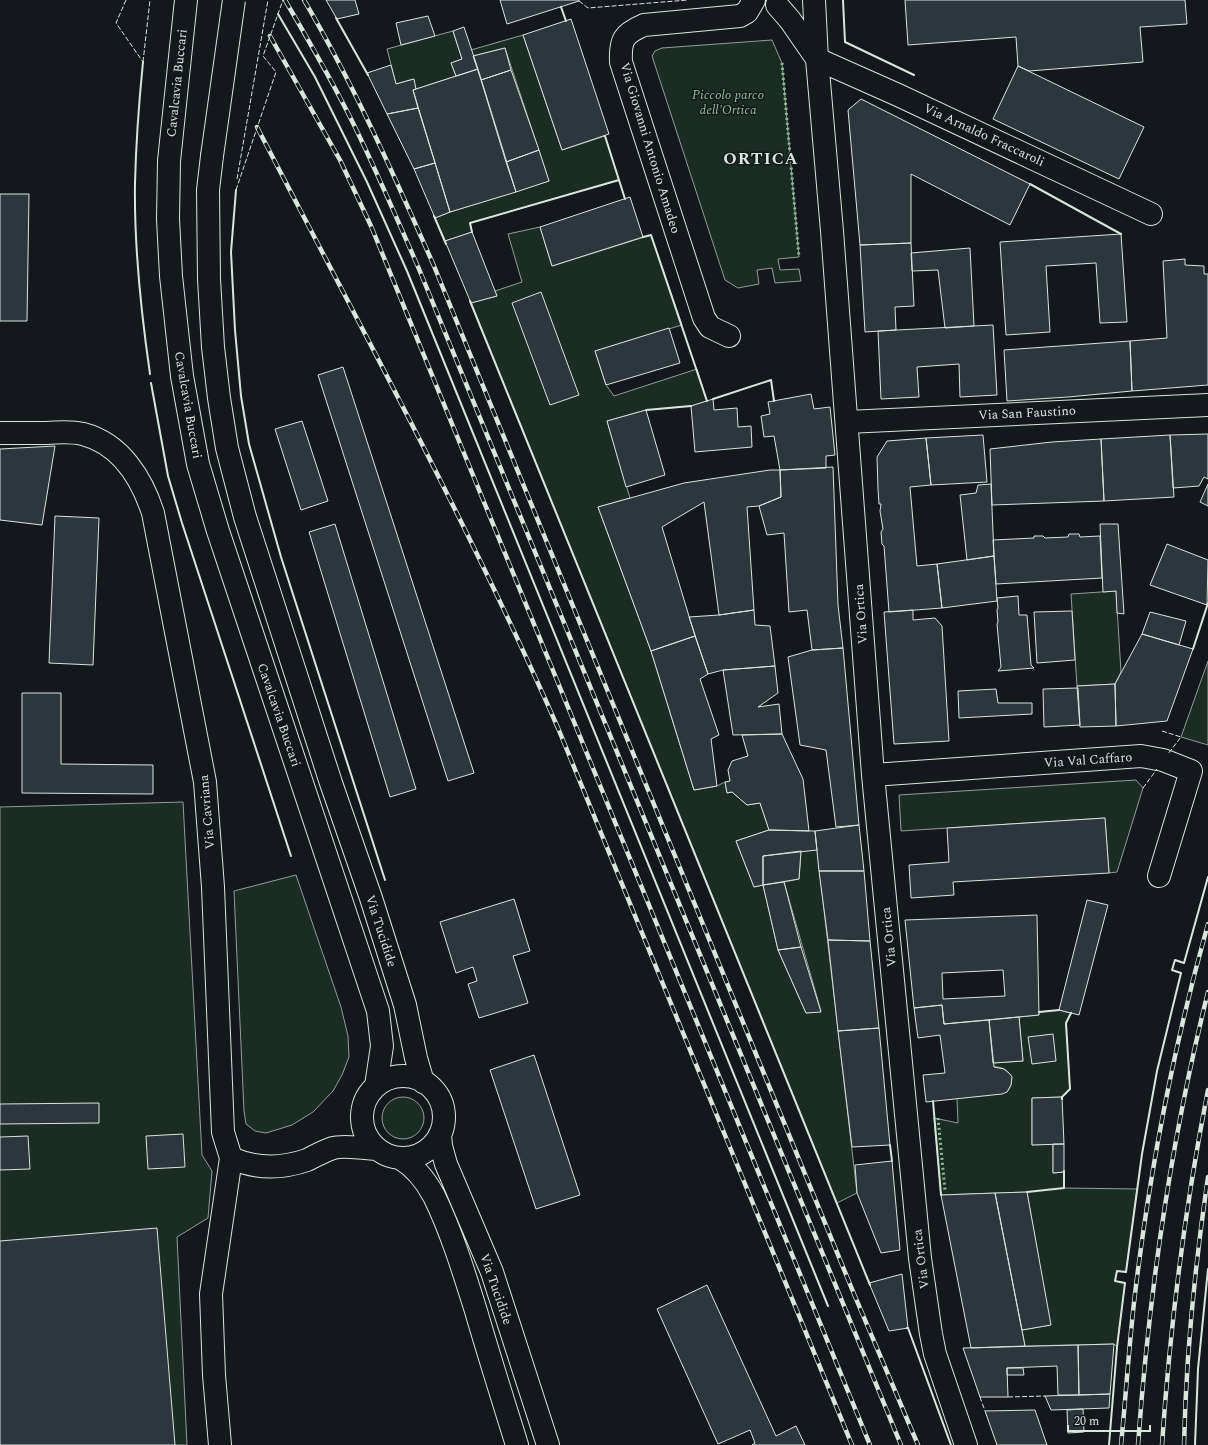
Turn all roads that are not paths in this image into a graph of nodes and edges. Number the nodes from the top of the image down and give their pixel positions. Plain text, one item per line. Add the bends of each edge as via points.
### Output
1 (186, 0) edge
2 (234, 0) edge
3 (755, 0) edge
4 (814, 0) edge
5 (784, 2) edge
6 (817, 59) junction
7 (1151, 214) dead end
8 (729, 336) dead end
9 (1208, 405) edge
10 (847, 422) junction
11 (0, 433) edge
12 (873, 775) junction
13 (306, 794) joint
14 (1159, 876) dead end
15 (423, 1082) junction
16 (376, 1086) junction
17 (362, 1114) junction
18 (440, 1134) junction
19 (334, 1148) junction
20 (376, 1149) junction
21 (231, 1158) junction
22 (400, 1158) junction
23 (220, 1445) edge
24 (517, 1445) edge
25 (548, 1445) edge
26 (966, 1445) edge

1 - 13 street, Cavalcavia Buccari via 169,161 168,219 171,276 182,376 198,464
2 - 15 street, Via Tucidide, bridge via 208,190 213,347 227,448 248,524 405,1005
3 - 5 street, Via Giovanni Antonio Amadeo via 766,4
3 - 8 street, Via Giovanni Antonio Amadeo via 748,12 740,16 644,25 625,38 621,47 621,62 704,318 710,326
4 - 6 street, Via Giovanni Antonio Amadeo
5 - 6 street, Via Giovanni Antonio Amadeo via 790,20
6 - 7 street, Via Arnaldo Fraccaroli
6 - 10 street, Via Giovanni Antonio Amadeo
9 - 10 street, Via San Faustino
10 - 12 street, Via Ortica
11 - 21 street, Via Cavriana via 69,432 99,441 118,454 134,471 151,508 205,782 213,887 223,1132
12 - 14 street, Via Val Caffaro via 1141,756 1163,760 1191,771
12 - 26 street, Via Ortica via 921,1268 935,1354
13 - 16 street, Via Tucidide via 378,1011 382,1046
15 - 16 street, Via Tucidide via 399,1076 387,1079
15 - 18 street, Via Tucidide via 435,1091 442,1105 443,1123
16 - 17 street, Via Tucidide via 366,1098
17 - 19 street, Via Tucidide
17 - 20 street, Via Tucidide via 366,1135
18 - 22 street, Via Tucidide via 433,1145 421,1154
18 - 25 street, Via Tucidide via 443,1154 492,1272
19 - 20 street
19 - 21 street via 306,1160 271,1167 244,1164
20 - 22 street, Via Tucidide
21 - 23 street via 211,1294
22 - 24 street, Via Tucidide via 424,1180 445,1221 463,1270

